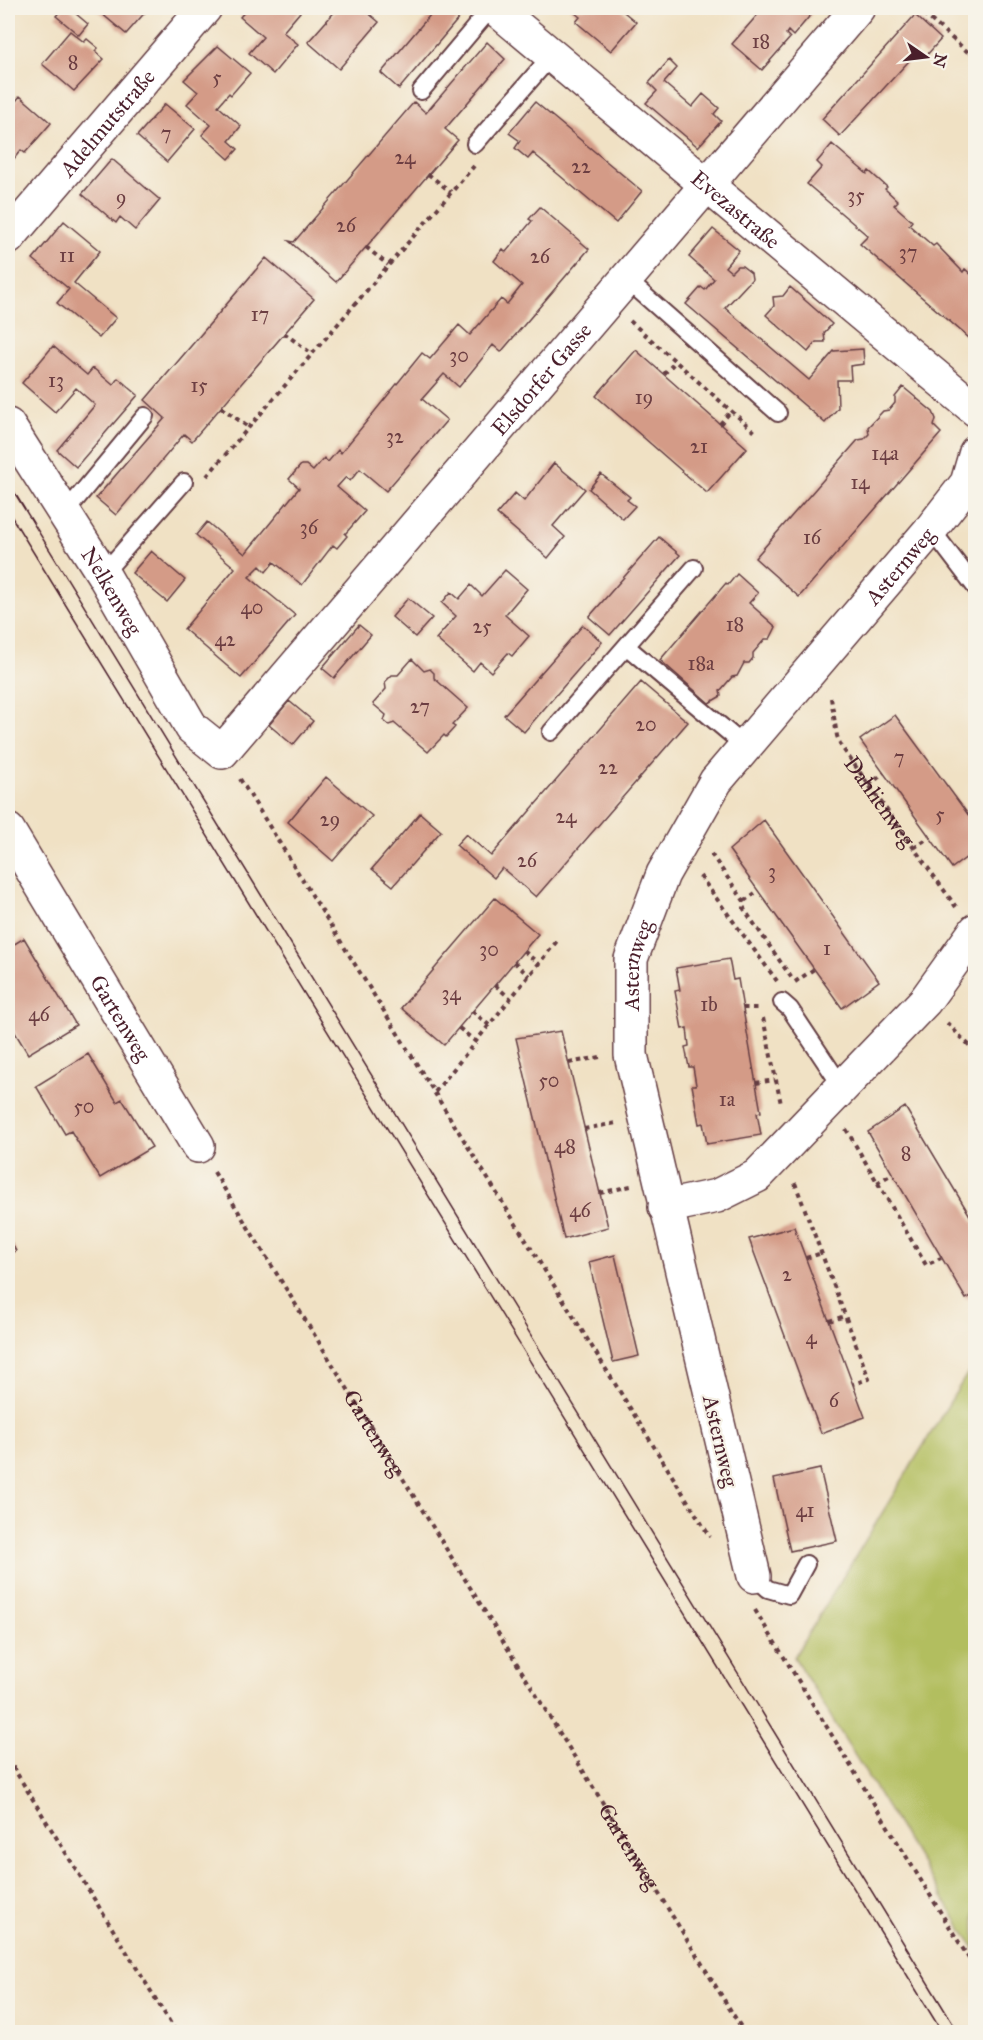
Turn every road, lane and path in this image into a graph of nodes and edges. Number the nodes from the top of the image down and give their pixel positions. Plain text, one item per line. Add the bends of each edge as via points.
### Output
1 (205, 8) edge
2 (493, 8) edge
3 (858, 8) edge
4 (917, 8) edge
5 (975, 48) edge
6 (970, 54) junction
7 (552, 55) junction
8 (975, 59) edge
9 (421, 91) dead end
10 (475, 144) joint
11 (428, 174) dead end
12 (706, 186) junction
13 (451, 192) junction
14 (8, 238) edge
15 (366, 247) dead end
16 (388, 265) junction
17 (617, 290) junction
18 (284, 333) dead end
19 (311, 353) junction
20 (675, 362) junction
21 (664, 375) dead end
22 (221, 407) dead end
23 (975, 410) edge
24 (731, 411) junction
25 (778, 413) dead end
26 (145, 416) dead end
27 (8, 424) edge
28 (720, 424) dead end
29 (248, 427) junction
30 (755, 432) dead end
31 (975, 452) edge
32 (184, 482) joint
33 (64, 514) junction
34 (931, 529) junction
35 (694, 568) dead end
36 (103, 574) junction
37 (975, 588) edge
38 (626, 646) junction
39 (822, 656) junction
40 (551, 732) dead end
41 (746, 747) junction
42 (229, 762) junction
43 (884, 773) dead end
44 (869, 785) junction
45 (8, 830) edge
46 (684, 836) junction
47 (929, 837) dead end
48 (914, 848) junction
49 (758, 891) dead end
50 (744, 901) junction
51 (975, 931) edge
52 (557, 941) dead end
53 (524, 951) dead end
54 (514, 962) dead end
55 (539, 964) junction
56 (814, 969) dead end
57 (530, 976) junction
58 (794, 983) junction
59 (495, 985) dead end
60 (800, 992) dead end
61 (777, 996) junction
62 (511, 999) junction
63 (926, 1001) junction
64 (743, 1008) dead end
65 (761, 1008) junction
66 (472, 1011) dead end
67 (489, 1025) junction
68 (459, 1028) dead end
69 (476, 1042) junction
70 (975, 1052) edge
71 (756, 1083) dead end
72 (435, 1092) junction
73 (835, 1093) junction
74 (198, 1146) joint
75 (782, 1149) junction
76 (892, 1174) dead end
77 (877, 1183) junction
78 (665, 1207) junction
79 (822, 1253) junction
80 (806, 1258) dead end
81 (941, 1258) dead end
82 (845, 1316) junction
83 (829, 1321) dead end
84 (853, 1384) dead end
85 (710, 1538) dead end
86 (806, 1564) dead end
87 (754, 1576) joint
88 (754, 1609) dead end
89 (8, 1759) edge
90 (975, 1970) edge
91 (176, 2032) edge
92 (744, 2032) edge

1 - 14 street, Adelmutstraße
2 - 7 street, Evezastraße
2 - 9 lane
3 - 12 street, Elsdorfer Gasse
4 - 6 path
5 - 6 path
6 - 8 path
7 - 10 lane
7 - 12 street, Evezastraße
10 - 13 path via 479,160
11 - 13 path
12 - 17 street, Elsdorfer Gasse
12 - 23 street, Evezastraße
13 - 16 path
15 - 16 path
16 - 19 path
17 - 20 path
17 - 25 lane
17 - 42 street, Elsdorfer Gasse
18 - 19 path
19 - 29 path
20 - 21 path
20 - 24 path
22 - 29 path
24 - 28 path
24 - 30 path
26 - 33 lane
27 - 33 street, Nelkenweg
29 - 32 path via 205,478
31 - 34 street, Asternweg via 967,483
32 - 36 lane
33 - 36 street, Nelkenweg
34 - 37 lane
34 - 39 street, Asternweg
35 - 38 lane
36 - 42 street, Nelkenweg via 192,728
38 - 40 lane
38 - 41 lane
39 - 41 street, Asternweg
39 - 44 path, Dahlienweg via 837,736
41 - 46 street, Asternweg via 716,781
42 - 72 path
43 - 44 path
44 - 48 path, Dahlienweg
45 - 74 street, Gartenweg
46 - 50 path
46 - 61 path
46 - 78 street, Asternweg via 660,880 631,959 631,1055
47 - 48 path
48 - 51 path, Dahlienweg
49 - 50 path
50 - 58 path via 744,909
51 - 63 street
52 - 55 path
53 - 55 path
54 - 57 path
55 - 57 path
56 - 58 path
57 - 62 path
58 - 60 path
59 - 62 path
61 - 65 path
61 - 73 lane via 790,1009
62 - 67 path
63 - 70 path
63 - 73 street
64 - 65 path
65 - 71 path via 775,1080
66 - 67 path
67 - 69 path
68 - 69 path
69 - 72 path
72 - 85 path
73 - 75 street
73 - 77 path
74 - 92 path, Gartenweg
75 - 78 street via 757,1176 717,1196
75 - 79 path
76 - 77 path
77 - 81 path via 926,1265
78 - 87 street, Asternweg
79 - 80 path
79 - 82 path
82 - 83 path
82 - 84 path via 869,1379
86 - 87 lane via 789,1594 768,1589
88 - 90 path
89 - 91 path

